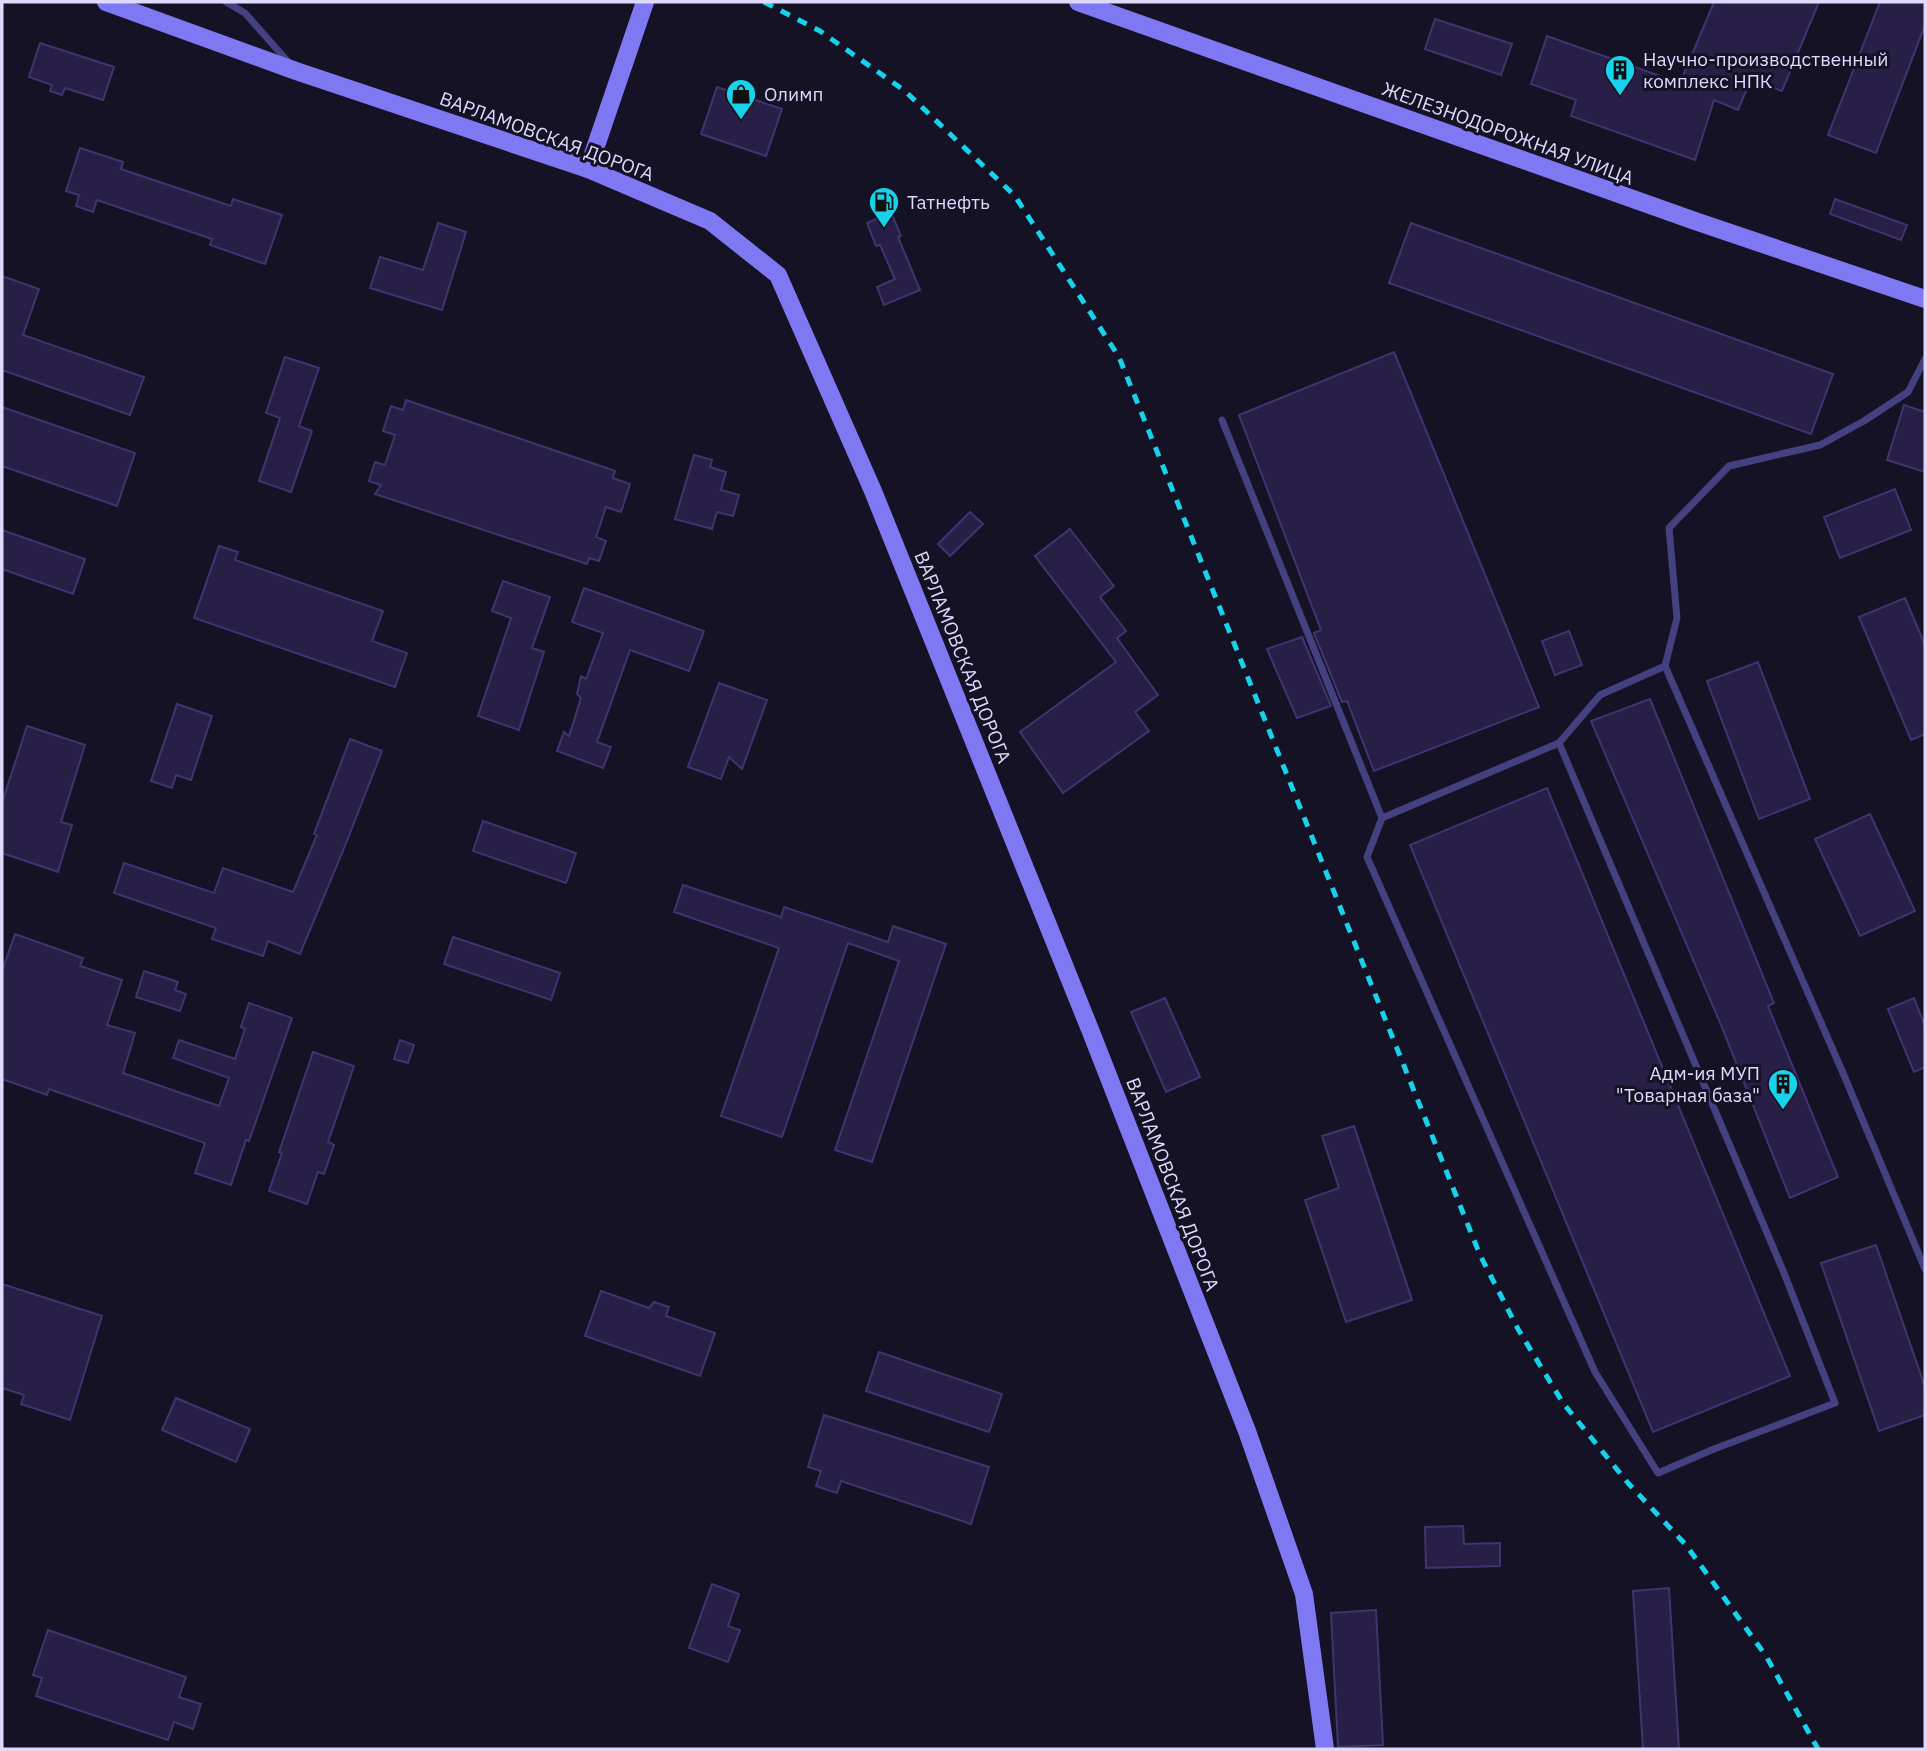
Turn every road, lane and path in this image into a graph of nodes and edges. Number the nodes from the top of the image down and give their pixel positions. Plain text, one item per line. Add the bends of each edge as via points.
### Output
1 (106, 2) edge
2 (226, 2) edge
3 (646, 2) edge
4 (1078, 2) edge
5 (296, 71) junction
6 (588, 169) junction
7 (1925, 299) edge
8 (1925, 359) edge
9 (1222, 420) dead end
10 (1665, 666) junction
11 (1559, 743) junction
12 (1382, 818) junction
13 (1925, 1269) edge
14 (1325, 1749) edge

1 - 5 street, ВАРЛАМОВСКАЯ ДОРОГА
2 - 5 lane via 245,13
3 - 6 street
4 - 7 street, ЖЕЛЕЗНОДОРОЖНАЯ УЛИЦА
5 - 6 street, ВАРЛАМОВСКАЯ ДОРОГА
6 - 14 street, ВАРЛАМОВСКАЯ ДОРОГА via 710,221 778,275 878,503 1247,1432 1304,1594
8 - 10 lane via 1908,392 1853,427 1820,445 1729,466 1669,528 1676,618
9 - 12 lane
10 - 11 lane via 1600,695
10 - 13 lane
11 - 12 lane
11 - 12 lane via 1835,1403 1658,1473 1595,1372 1367,857

